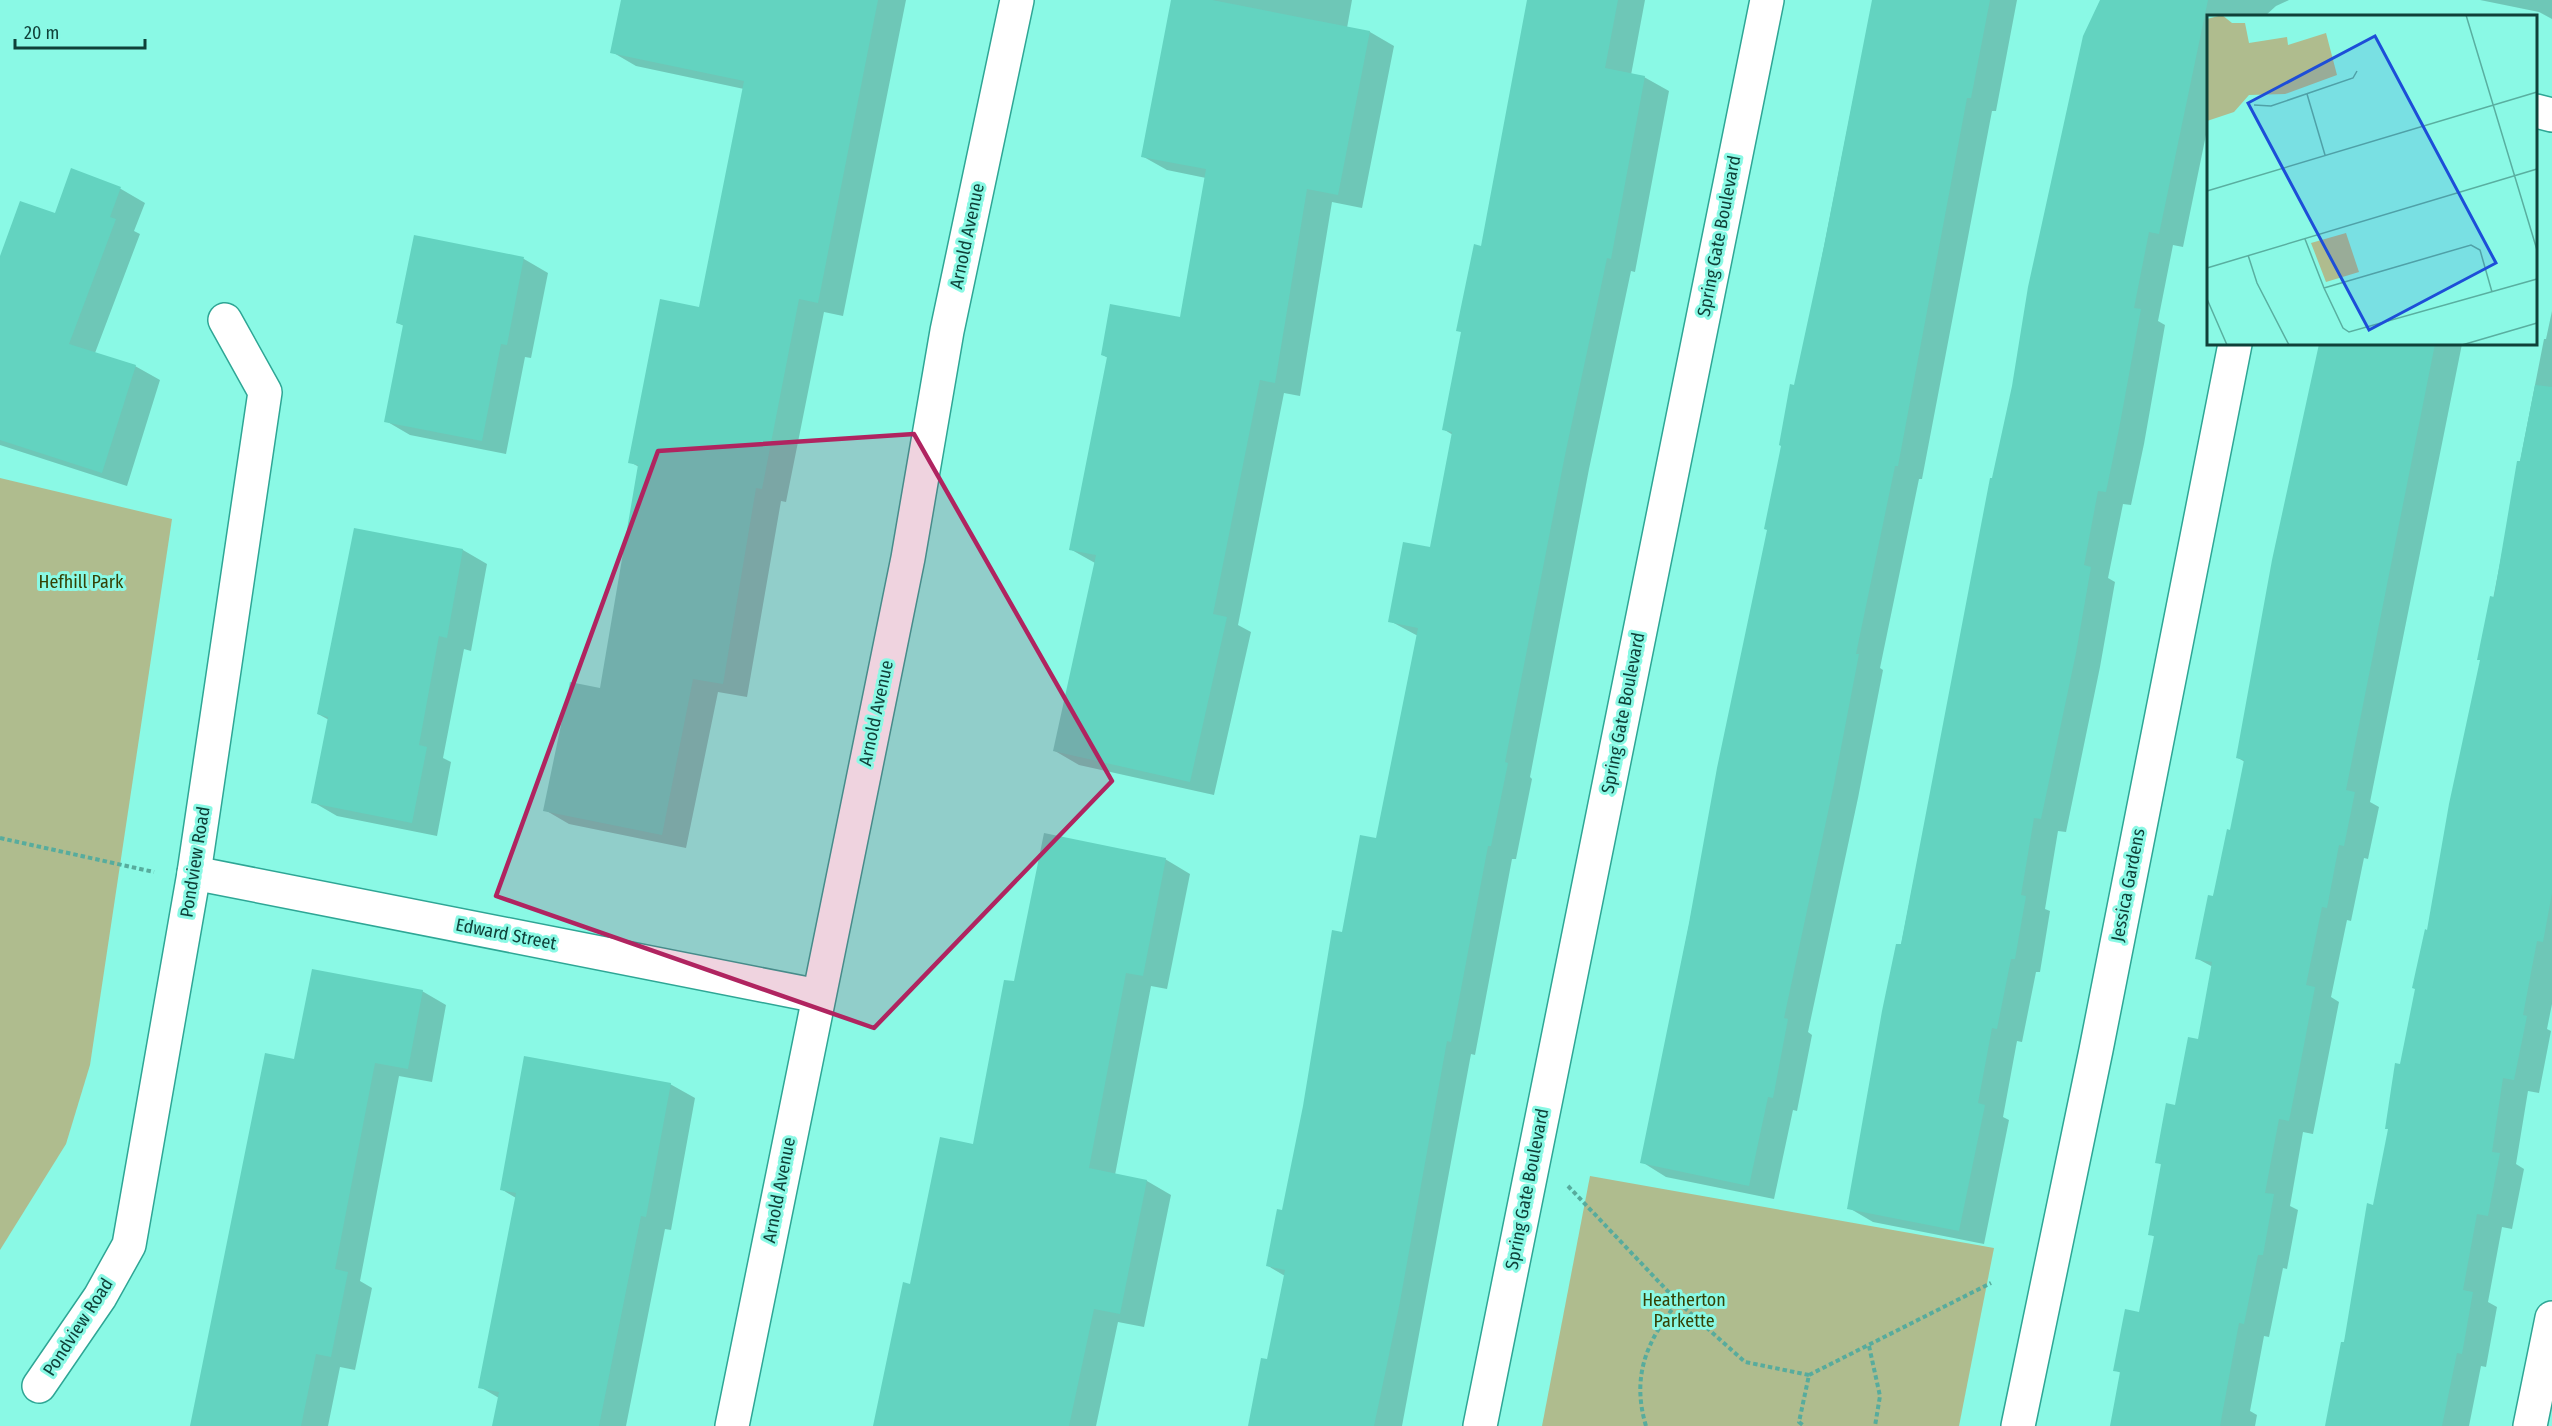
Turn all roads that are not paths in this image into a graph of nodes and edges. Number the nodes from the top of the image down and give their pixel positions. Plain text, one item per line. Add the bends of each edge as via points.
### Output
1 (1017, 0) edge
2 (1767, 0) edge
3 (2537, 111) edge
4 (2552, 115) edge
5 (225, 320) dead end
6 (2235, 345) edge
7 (194, 873) junction
8 (818, 996) junction
9 (2552, 1318) edge
10 (39, 1386) dead end
11 (732, 1426) edge
12 (1480, 1426) edge
13 (2018, 1426) edge
14 (2530, 1426) edge

1 - 8 street, Arnold Avenue
2 - 12 street, Spring Gate Boulevard
3 - 4 street
5 - 7 street, Pondview Road via 265,392
6 - 13 street, Jessica Gardens
7 - 8 street, Edward Street
7 - 10 street, Pondview Road via 129,1245 100,1297
8 - 11 street, Arnold Avenue
9 - 14 street

